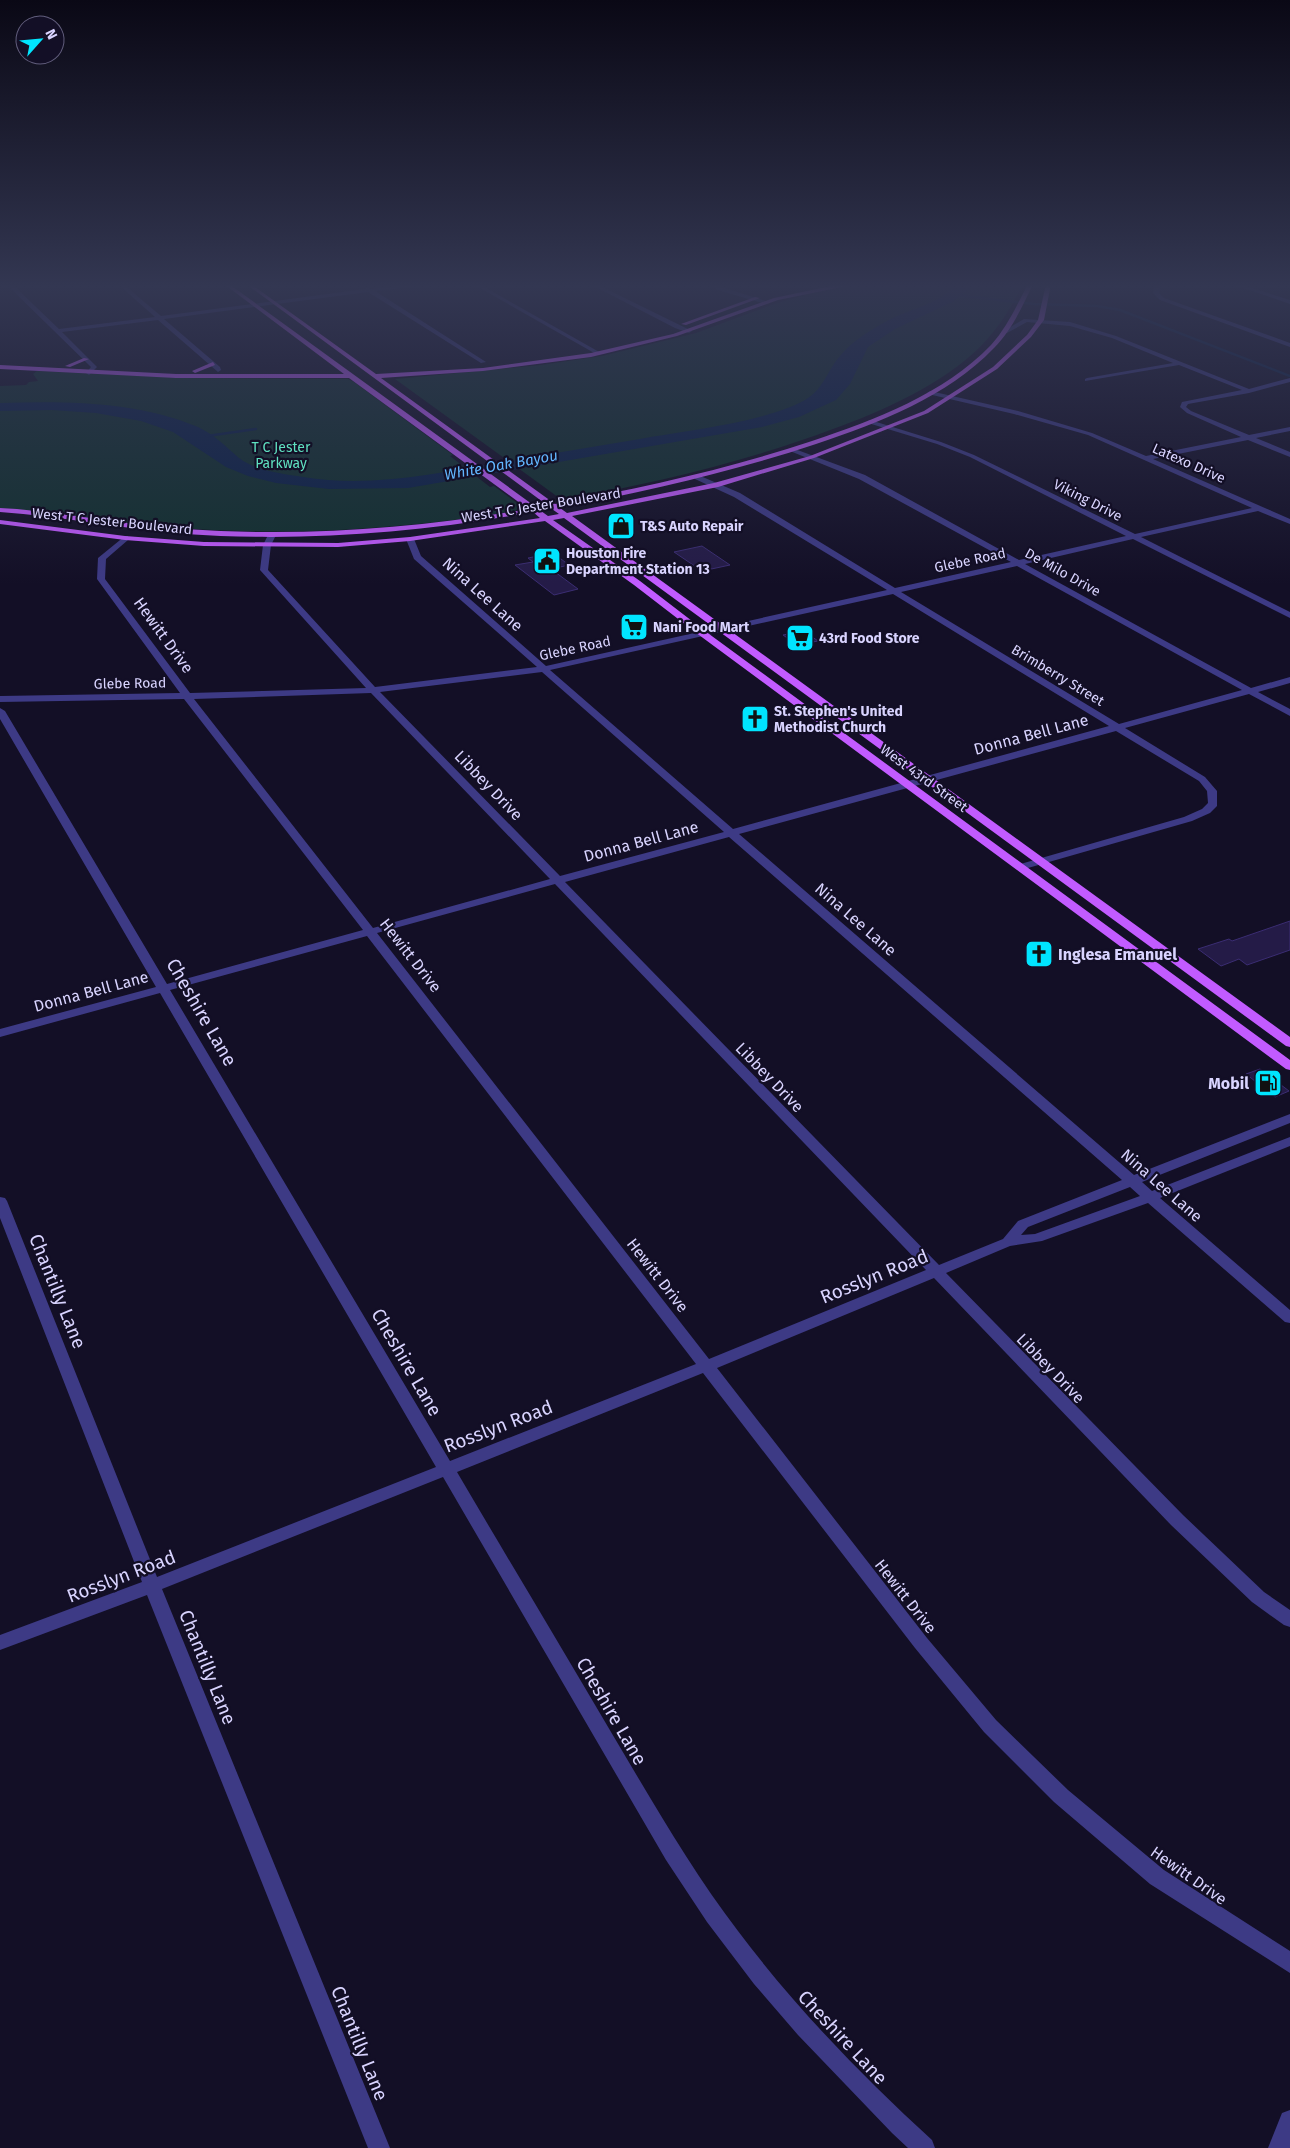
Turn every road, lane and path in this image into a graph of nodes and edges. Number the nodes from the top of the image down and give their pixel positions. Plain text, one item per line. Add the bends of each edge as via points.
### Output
1 (363, 384) edge
2 (387, 384) edge
3 (944, 384) edge
4 (970, 384) edge
5 (1234, 384) edge
6 (1271, 384) edge
7 (1249, 390) junction
8 (930, 393) junction
9 (951, 397) junction
10 (870, 422) junction
11 (890, 428) junction
12 (449, 429) junction
13 (1290, 429) edge
14 (428, 433) junction
15 (1248, 437) junction
16 (792, 450) junction
17 (1290, 455) edge
18 (812, 457) junction
19 (1148, 458) junction
20 (698, 477) junction
21 (715, 485) junction
22 (554, 506) junction
23 (1261, 508) junction
24 (0, 510) edge
25 (536, 510) junction
26 (564, 515) junction
27 (548, 518) junction
28 (0, 522) edge
29 (1290, 522) edge
30 (1134, 537) junction
31 (125, 538) junction
32 (410, 539) junction
33 (270, 540) junction
34 (614, 551) junction
35 (598, 556) junction
36 (1020, 564) junction
37 (654, 580) junction
38 (637, 583) junction
39 (895, 590) junction
40 (1290, 615) edge
41 (721, 629) junction
42 (702, 633) junction
43 (543, 669) junction
44 (1290, 680) edge
45 (373, 690) junction
46 (1251, 691) junction
47 (186, 696) junction
48 (0, 699) edge
49 (816, 699) junction
50 (797, 703) junction
51 (0, 711) edge
52 (1290, 713) edge
53 (1118, 728) junction
54 (928, 779) junction
55 (908, 785) junction
56 (732, 833) junction
57 (1041, 861) junction
58 (1020, 867) junction
59 (559, 880) junction
60 (370, 931) junction
61 (1176, 960) junction
62 (1158, 967) junction
63 (164, 988) junction
64 (0, 1033) edge
65 (1290, 1043) edge
66 (1290, 1066) edge
67 (1290, 1118) edge
68 (1290, 1141) edge
69 (1131, 1180) junction
70 (1150, 1197) junction
71 (0, 1202) edge
72 (1008, 1242) junction
73 (935, 1272) junction
74 (1290, 1318) edge
75 (707, 1366) junction
76 (446, 1468) junction
77 (152, 1586) junction
78 (1290, 1620) edge
79 (0, 1644) edge
80 (1290, 1963) edge
81 (1290, 2121) edge
82 (379, 2148) edge
83 (924, 2148) edge
84 (1278, 2148) edge

1 - 14 main road, West 43rd Street
2 - 12 main road, West 43rd Street
3 - 8 main road, West T C Jester Boulevard
4 - 9 main road, West T C Jester Boulevard
5 - 7 street
6 - 7 street
7 - 15 street via 1188,402 1183,406 1189,412
8 - 9 street, Latexo Drive
8 - 10 main road, West T C Jester Boulevard
9 - 11 main road, West T C Jester Boulevard
9 - 19 street, Latexo Drive via 1090,434
10 - 11 street, Viking Drive
10 - 16 main road, West T C Jester Boulevard
11 - 18 main road, West T C Jester Boulevard
11 - 30 street, Viking Drive via 972,456
12 - 14 main road
12 - 22 main road, West 43rd Street
13 - 15 street
14 - 25 main road, West 43rd Street
15 - 17 street
15 - 19 street
16 - 18 street, De Milo Drive
16 - 20 main road, West T C Jester Boulevard
18 - 21 main road, West T C Jester Boulevard
18 - 36 street, De Milo Drive via 862,477
19 - 23 street, Latexo Drive
20 - 21 street, Brimberry Street
20 - 22 main road, West T C Jester Boulevard
21 - 26 main road, West T C Jester Boulevard
21 - 39 street, Brimberry Street
22 - 25 main road, West T C Jester Boulevard
22 - 26 main road, West 43rd Street
23 - 29 street, Latexo Drive
23 - 30 street, Glebe Road
24 - 33 main road, West T C Jester Boulevard
25 - 27 main road, West 43rd Street
25 - 33 main road, West T C Jester Boulevard via 410,528
26 - 27 main road, West T C Jester Boulevard
26 - 34 main road, West 43rd Street
27 - 32 main road, West T C Jester Boulevard
27 - 35 main road, West 43rd Street
28 - 31 main road, West T C Jester Boulevard
30 - 36 street, Glebe Road
30 - 40 street, Viking Drive
31 - 33 main road, West T C Jester Boulevard
31 - 47 street, Hewitt Drive via 102,558 101,579
32 - 33 main road, West T C Jester Boulevard via 338,545
32 - 43 street, Nina Lee Lane via 417,557
33 - 45 street, Libbey Drive via 264,570
34 - 35 main road
34 - 37 main road, West 43rd Street
35 - 38 main road, West 43rd Street
36 - 39 street, Glebe Road
36 - 46 street, De Milo Drive
37 - 38 main road
37 - 41 main road, West 43rd Street
38 - 42 main road, West 43rd Street
39 - 41 street, Glebe Road
39 - 53 street, Brimberry Street
41 - 42 street, Glebe Road
41 - 49 main road, West 43rd Street
42 - 43 street, Glebe Road
42 - 50 main road, West 43rd Street
43 - 45 street, Glebe Road
43 - 56 street, Nina Lee Lane
44 - 46 street, Donna Bell Lane
45 - 47 street, Glebe Road
45 - 59 street, Libbey Drive
46 - 52 street, De Milo Drive
46 - 53 street, Donna Bell Lane
47 - 48 street, Glebe Road
47 - 60 street, Hewitt Drive
49 - 50 main road
49 - 54 main road, West 43rd Street
50 - 55 main road, West 43rd Street
51 - 63 street, Cheshire Lane
53 - 54 street, Donna Bell Lane
53 - 57 street, Brimberry Street via 1202,779 1212,791 1213,804 1188,819
54 - 55 street, Donna Bell Lane
54 - 57 main road, West 43rd Street
55 - 56 street, Donna Bell Lane
55 - 58 main road, West 43rd Street
56 - 59 street, Donna Bell Lane
56 - 69 street, Nina Lee Lane
57 - 58 street, Brimberry Street
57 - 61 main road, West 43rd Street
58 - 62 main road, West 43rd Street
59 - 60 street, Donna Bell Lane
59 - 73 street, Libbey Drive
60 - 63 street, Donna Bell Lane
60 - 75 street, Hewitt Drive
61 - 62 main road
61 - 65 main road, West 43rd Street
62 - 66 main road, West 43rd Street
63 - 64 street, Donna Bell Lane
63 - 76 street, Cheshire Lane
67 - 69 street, Rosslyn Road
68 - 70 street, Rosslyn Road
69 - 70 street, Nina Lee Lane
69 - 72 street, Rosslyn Road via 1024,1224
70 - 72 street, Rosslyn Road via 1037,1238
70 - 74 street, Nina Lee Lane
71 - 77 street, Chantilly Lane
72 - 73 street, Rosslyn Road
73 - 75 street, Rosslyn Road
73 - 78 street, Libbey Drive via 1177,1520 1258,1597
75 - 76 street, Rosslyn Road
75 - 80 street, Hewitt Drive via 920,1643 990,1726 1061,1796 1157,1877
76 - 77 street, Rosslyn Road
76 - 83 street, Cheshire Lane via 673,1854 740,1950 821,2046
77 - 79 street, Rosslyn Road
77 - 82 street, Chantilly Lane
81 - 84 street

